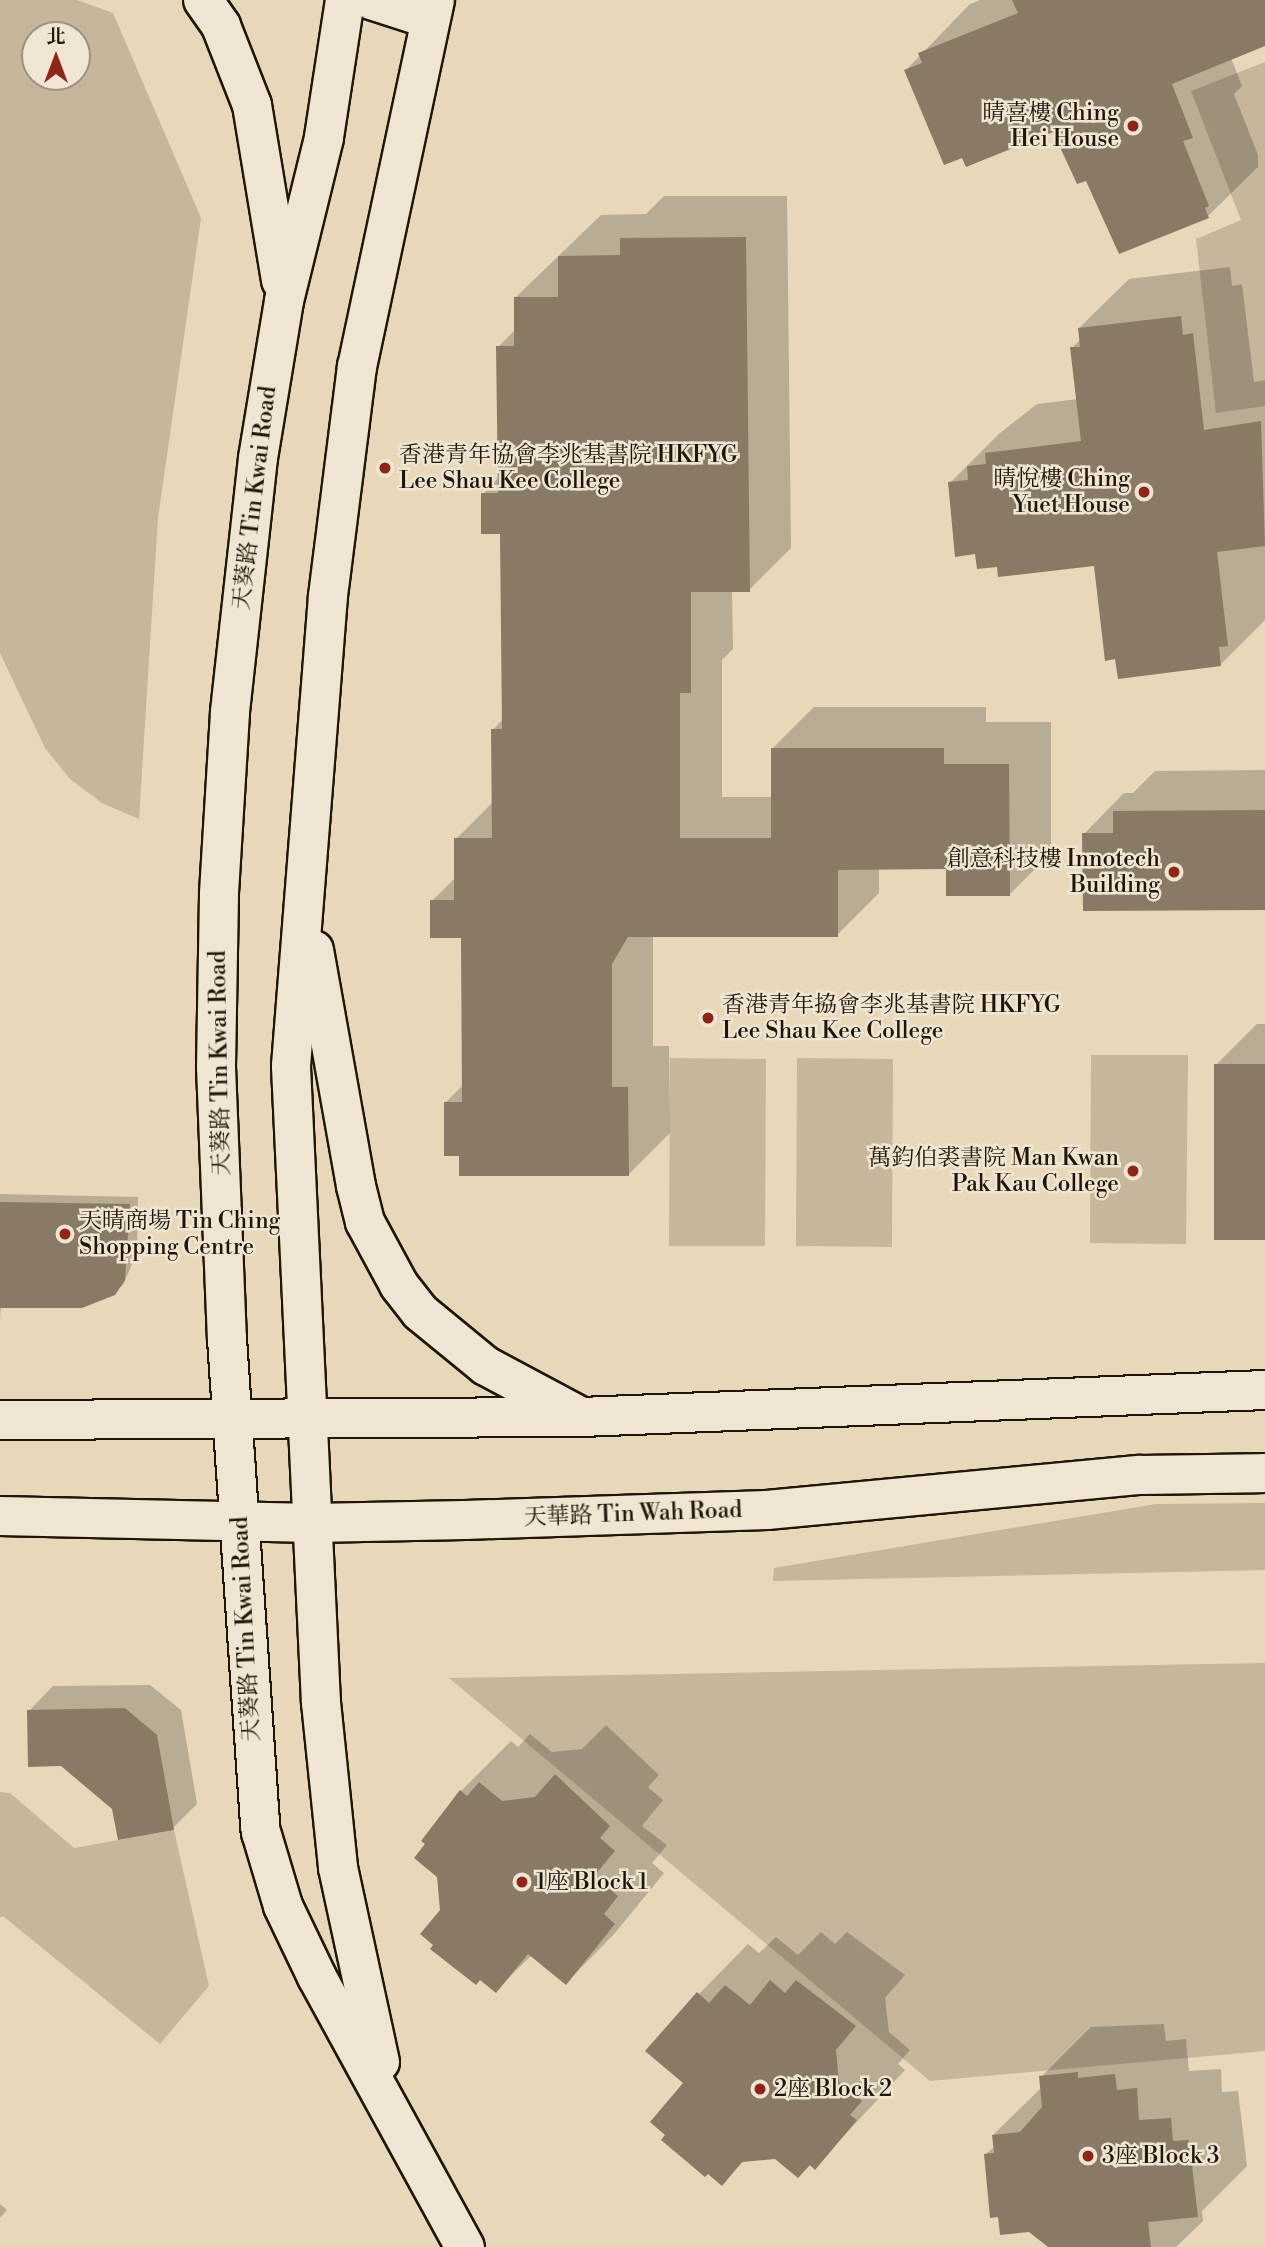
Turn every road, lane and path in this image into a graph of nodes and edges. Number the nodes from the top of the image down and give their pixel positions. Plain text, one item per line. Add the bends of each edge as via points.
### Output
1 (204, 0) edge
2 (345, 0) edge
3 (371, 0) edge
4 (432, 10) edge
5 (284, 301) junction
6 (306, 907) junction
7 (1265, 1390) edge
8 (581, 1416) junction
9 (306, 1418) junction
10 (233, 1419) junction
11 (0, 1420) edge
12 (1265, 1473) edge
13 (0, 1516) edge
14 (241, 1521) junction
15 (313, 1523) junction
16 (391, 2105) junction
17 (465, 2247) edge

1 - 5 street via 238,65 252,105
2 - 5 street, 天葵路 Tin Kwai Road via 324,138
3 - 4 street
4 - 6 street, 天葵路 Tin Kwai Road via 357,367 328,596
5 - 10 street, 天葵路 Tin Kwai Road via 247,548 219,895 216,1067
6 - 8 street via 351,1165 365,1222 379,1250 420,1312 451,1340 486,1366
6 - 9 street, 天葵路 Tin Kwai Road via 291,1066
7 - 8 street
8 - 9 street
9 - 10 street
9 - 15 street, 天葵路 Tin Kwai Road
10 - 11 street
10 - 14 street, 天葵路 Tin Kwai Road
12 - 15 street, 天華路 Tin Wah Road via 1140,1475 767,1510
13 - 14 street, 天華路 Tin Wah Road
14 - 15 street, 天華路 Tin Wah Road
14 - 16 street, 天葵路 Tin Kwai Road via 261,1832 283,1906
15 - 16 street, 天葵路 Tin Kwai Road via 321,1703 338,1867
16 - 17 street, 天葵路 Tin Kwai Road

